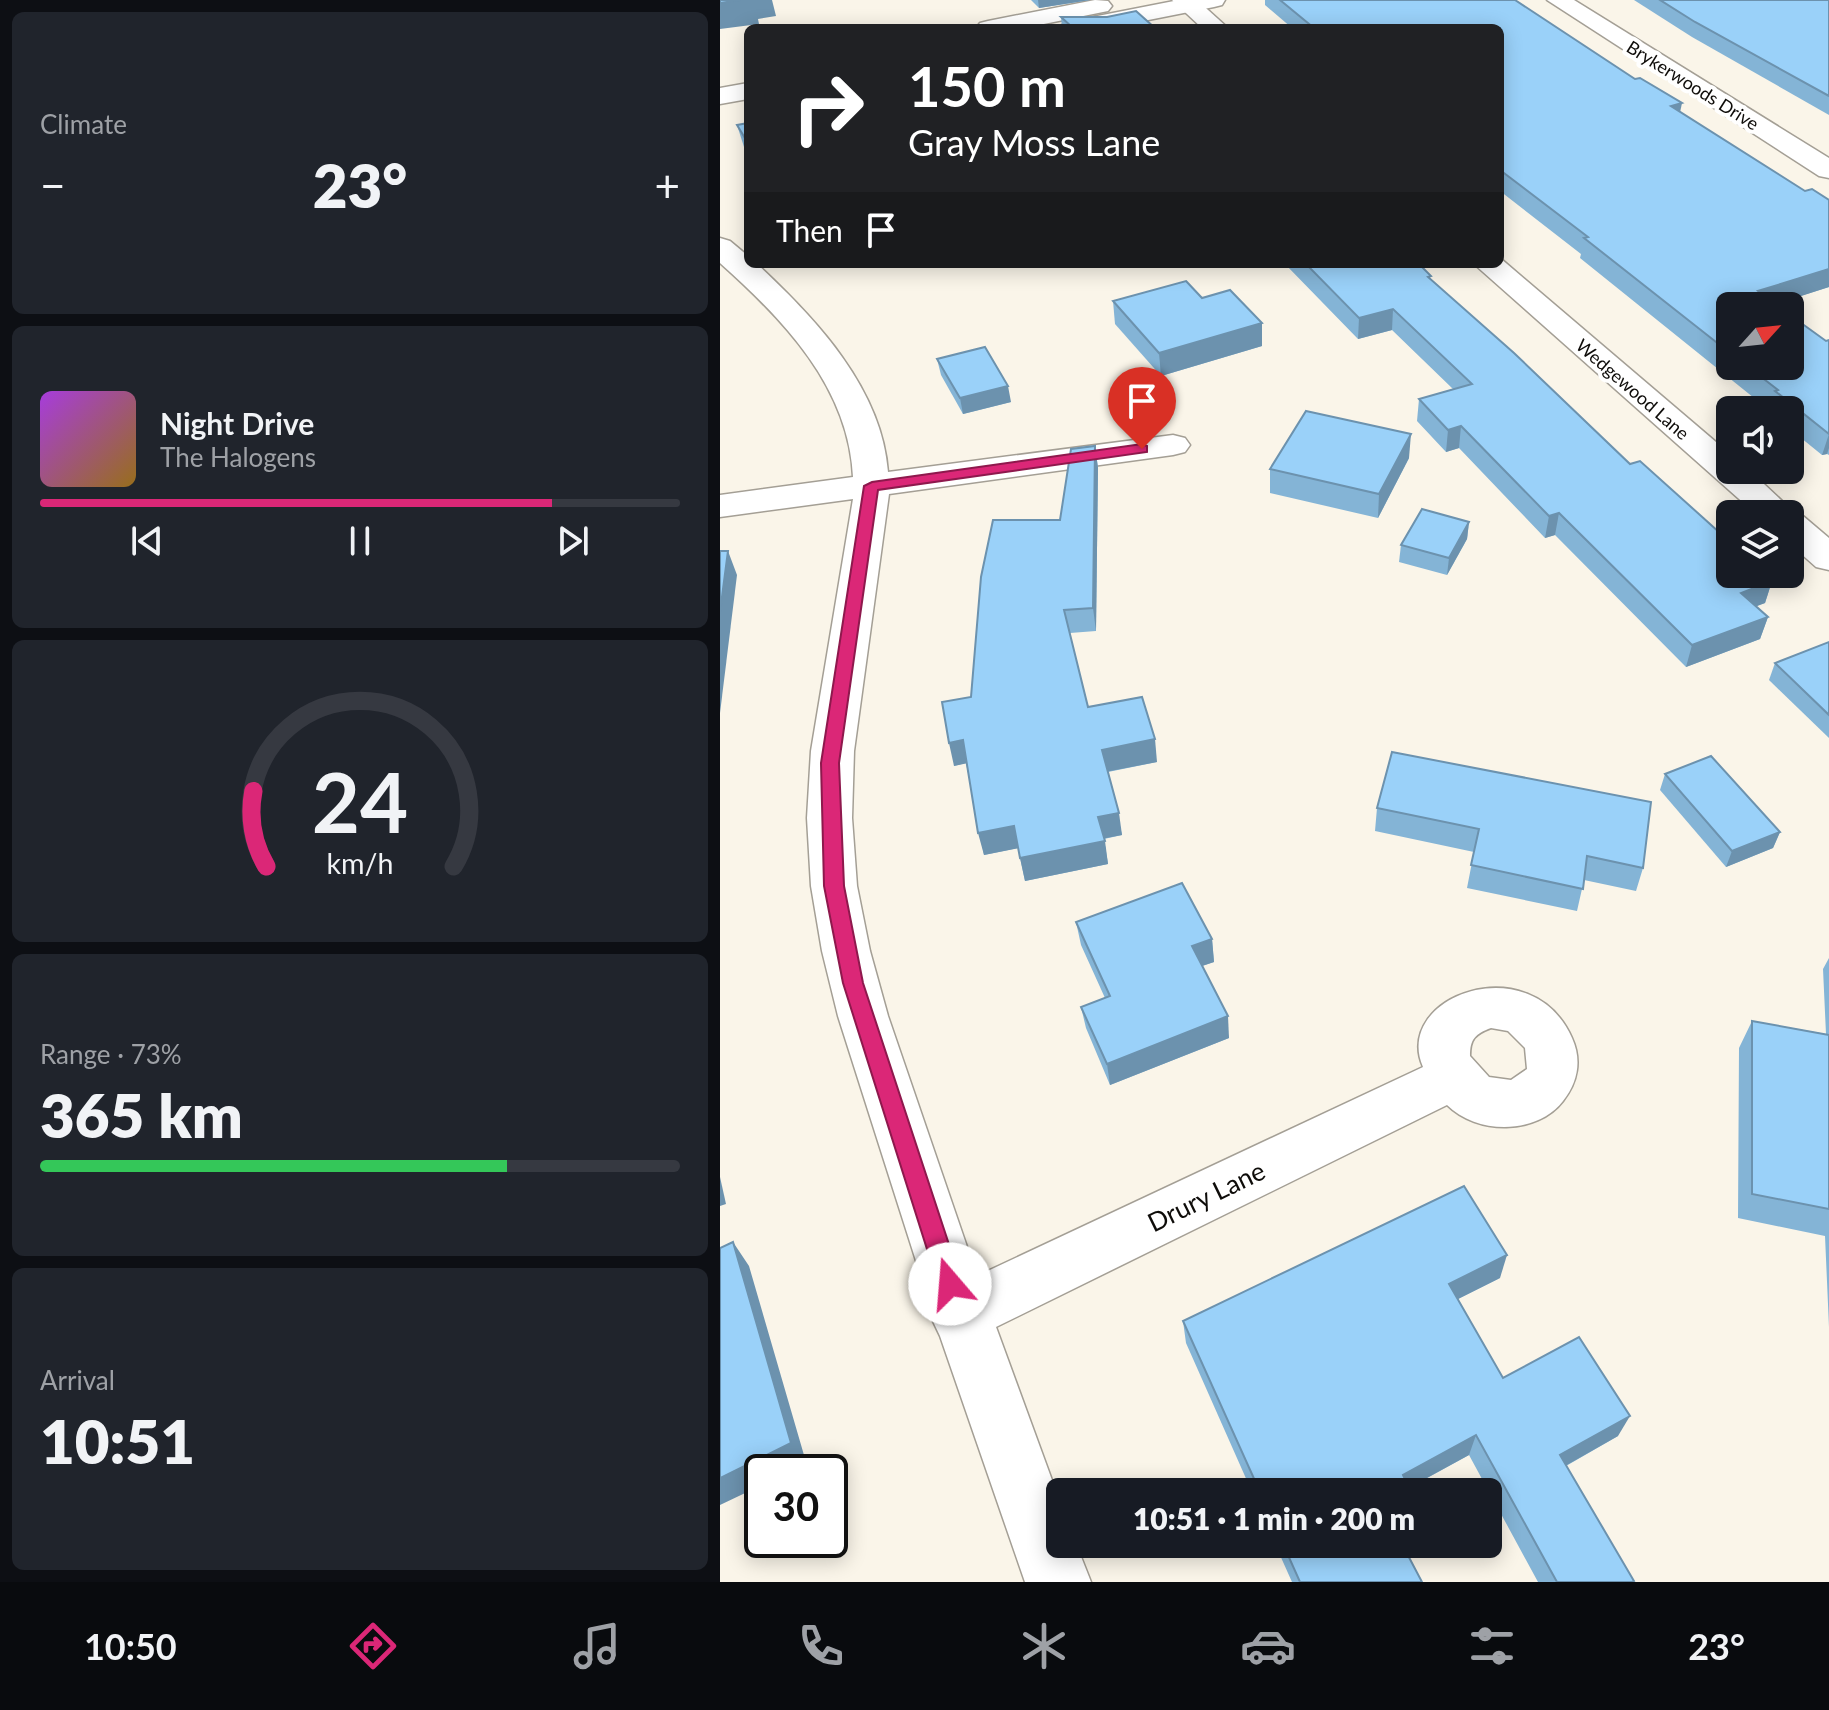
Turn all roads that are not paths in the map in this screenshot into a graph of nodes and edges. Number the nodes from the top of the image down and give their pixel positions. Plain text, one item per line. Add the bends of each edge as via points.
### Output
1 (1130, 0) edge
2 (1214, 0) edge
3 (1558, 0) edge
4 (1186, 2) edge
5 (1008, 24) edge
6 (1090, 24) edge
7 (1211, 24) edge
8 (744, 75) edge
9 (720, 80) edge
10 (744, 92) edge
11 (720, 96) edge
12 (1829, 170) edge
13 (720, 247) edge
14 (1494, 268) edge
15 (1173, 445) dead end
16 (872, 486) junction
17 (1762, 500) edge
18 (720, 506) edge
19 (1804, 536) edge
20 (1829, 558) edge
21 (1452, 1078) dead end
22 (959, 1315) junction
23 (1058, 1582) edge

1 - 5 street
2 - 4 street
3 - 12 street, Brykerwoods Drive
4 - 6 street
4 - 7 street
8 - 9 street
10 - 11 street
13 - 16 street via 795,315 827,358 855,411
14 - 17 street, Wedgewood Lane
15 - 16 street
16 - 18 street
16 - 22 street via 830,763 834,886 853,983
19 - 20 street
21 - 22 street, Drury Lane
22 - 23 street

